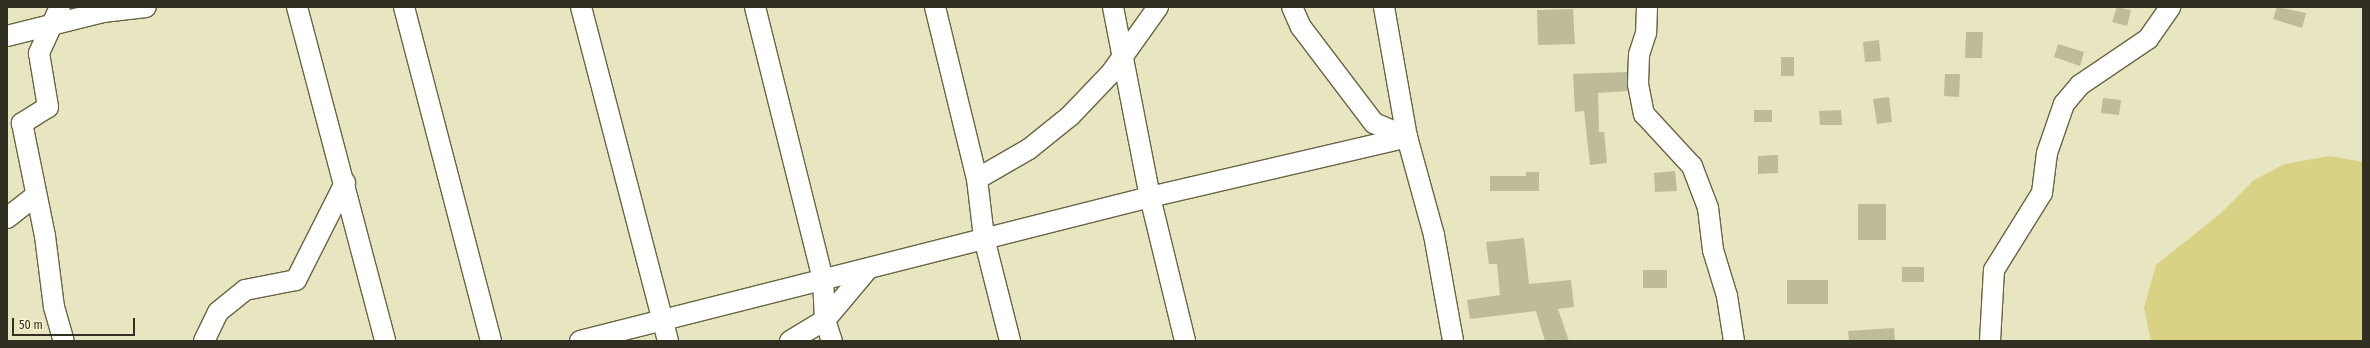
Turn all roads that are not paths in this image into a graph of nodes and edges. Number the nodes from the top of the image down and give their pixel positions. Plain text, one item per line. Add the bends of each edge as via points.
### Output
1 (60, 7) edge
2 (146, 7) edge
3 (297, 7) edge
4 (404, 7) edge
5 (581, 7) edge
6 (755, 7) edge
7 (935, 7) edge
8 (1113, 7) edge
9 (1158, 7) edge
10 (1292, 7) edge
11 (1384, 7) edge
12 (1647, 7) edge
13 (2170, 7) edge
14 (53, 25) junction
15 (7, 36) edge
16 (1125, 55) junction
17 (1407, 137) junction
18 (977, 178) junction
19 (345, 183) junction
20 (36, 195) junction
21 (1150, 197) junction
22 (7, 218) edge
23 (984, 238) junction
24 (867, 270) junction
25 (823, 279) junction
26 (662, 320) junction
27 (825, 320) junction
28 (64, 341) edge
29 (204, 341) edge
30 (385, 341) edge
31 (491, 341) edge
32 (580, 341) edge
33 (668, 341) edge
34 (790, 341) edge
35 (832, 341) edge
36 (1010, 341) edge
37 (1185, 341) edge
38 (1453, 341) edge
39 (1734, 341) edge
40 (1990, 341) edge

1 - 14 street
2 - 14 street via 103,12
3 - 19 street
4 - 31 street
5 - 26 street
6 - 25 street
7 - 18 street
8 - 16 street
9 - 16 street
10 - 17 street via 1301,27 1374,123
11 - 17 street
12 - 39 street via 1646,33 1639,55 1638,84 1644,114 1692,166 1708,208 1713,250 1727,296
13 - 40 street via 2148,39 2080,85 2064,104 2047,153 2042,193 1994,270
14 - 15 street
14 - 20 street via 39,53 48,107 22,124
16 - 18 street via 1070,116 1029,149
16 - 21 street
17 - 21 street
17 - 38 street via 1434,235
18 - 23 street
19 - 29 street via 296,280 245,290 218,312
19 - 30 street
20 - 22 street
20 - 28 street via 54,307
21 - 23 street
21 - 37 street
23 - 24 street
23 - 36 street
24 - 25 street
24 - 27 street
25 - 26 street
25 - 27 street
26 - 32 street
26 - 33 street
27 - 34 street
27 - 35 street

